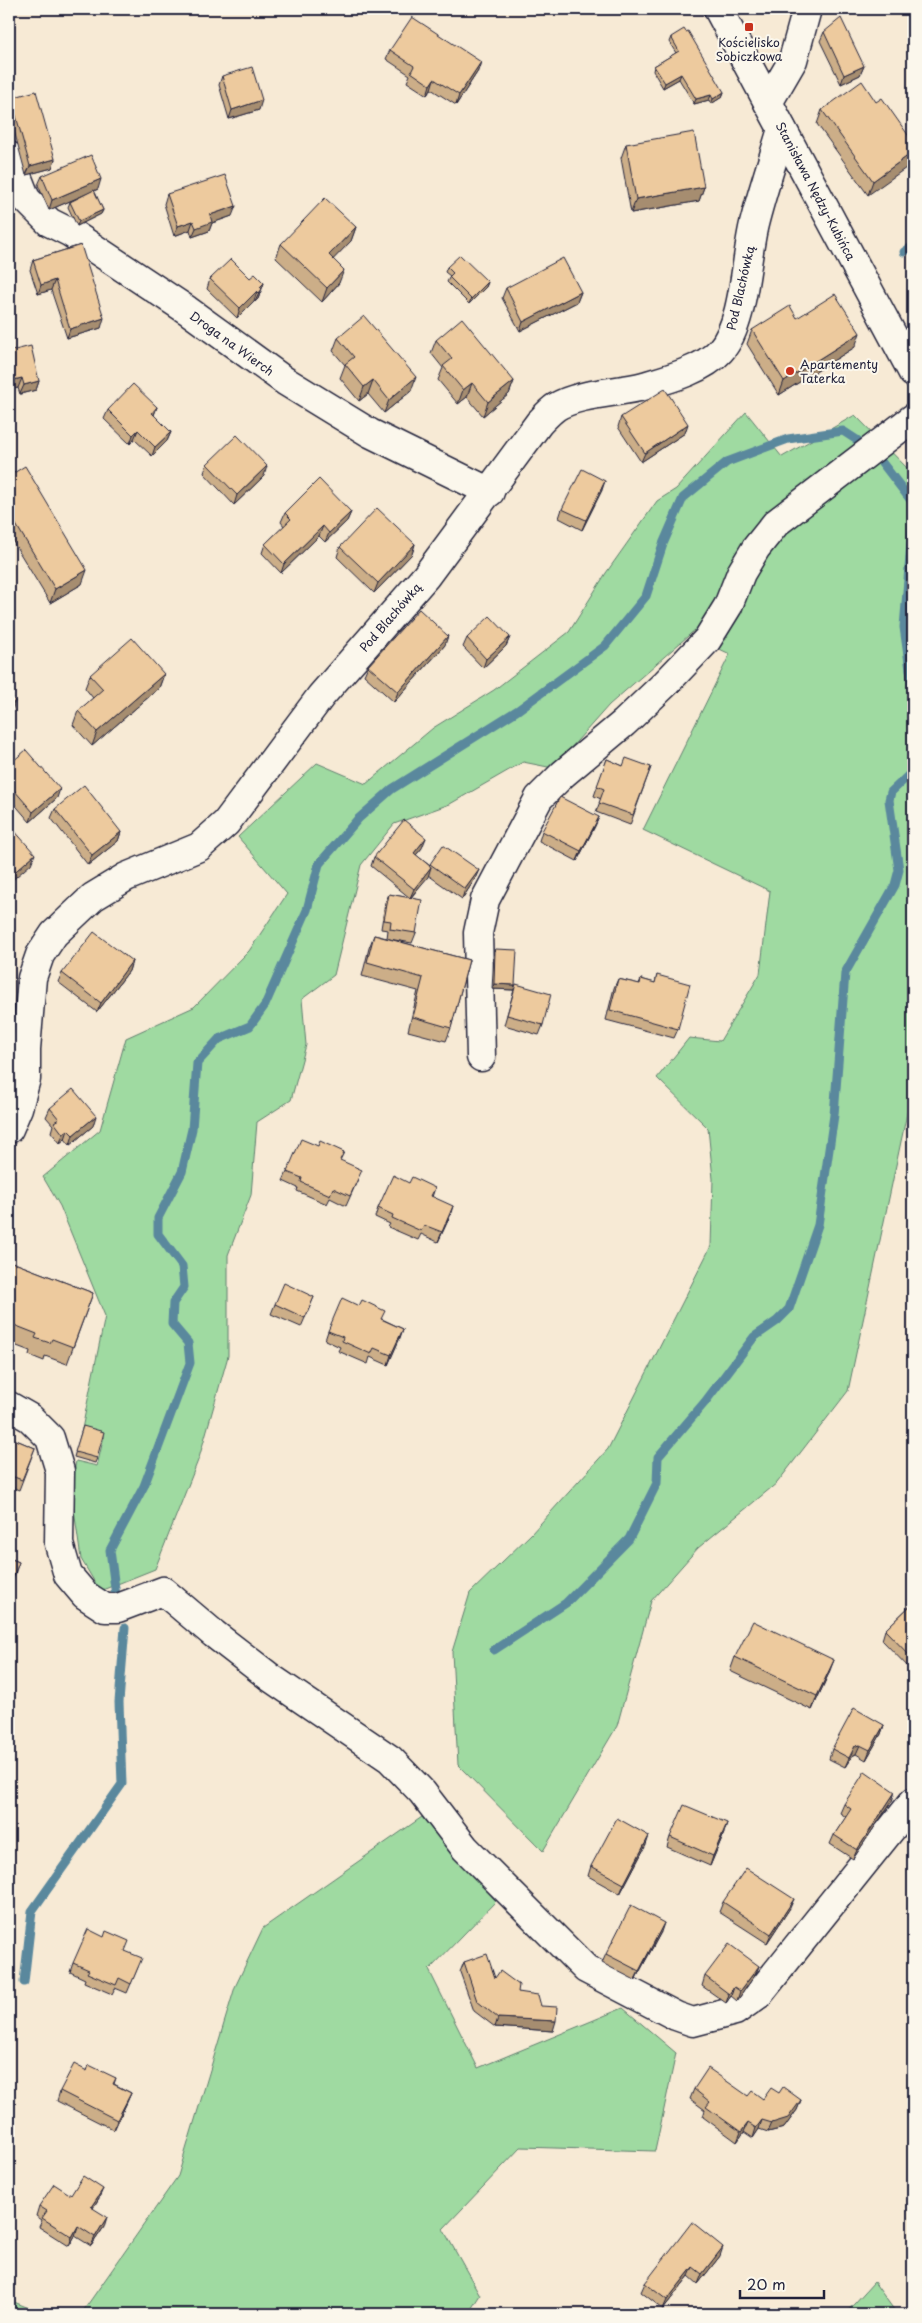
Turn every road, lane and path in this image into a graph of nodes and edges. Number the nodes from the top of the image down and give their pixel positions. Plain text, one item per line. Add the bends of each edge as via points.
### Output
1 (718, 9) edge
2 (807, 9) edge
3 (768, 103) junction
4 (782, 128) junction
5 (9, 156) edge
6 (913, 373) edge
7 (913, 418) edge
8 (490, 492) junction
9 (17, 1042) edge
10 (481, 1057) dead end
11 (9, 1129) edge
12 (9, 1406) edge
13 (913, 1802) edge

1 - 3 street, Stanisława Nędzy-Kubińca
2 - 3 street via 793,60
3 - 4 street, Stanisława Nędzy-Kubińca
4 - 6 street, Stanisława Nędzy-Kubińca
4 - 8 street, Pod Blachówką via 754,224 731,334 719,352 700,366 662,380 577,399 555,408 539,423
5 - 8 street, Droga na Wierch via 26,199 49,222 71,233 294,386 370,433
7 - 10 street via 776,524 741,573 728,606 707,640 666,684 539,798 485,900 478,933
8 - 9 street, Pod Blachówką via 426,576 321,696 226,823 198,847 126,877 93,897 54,934 40,955 32,978
9 - 11 street, Pod Blachówką via 26,1079
12 - 13 street via 30,1418 50,1438 60,1471 59,1544 68,1575 86,1595 105,1608 118,1608 163,1591 271,1678 390,1759 422,1792 465,1848 586,1969 676,2016 694,2022 735,2011 759,1994

